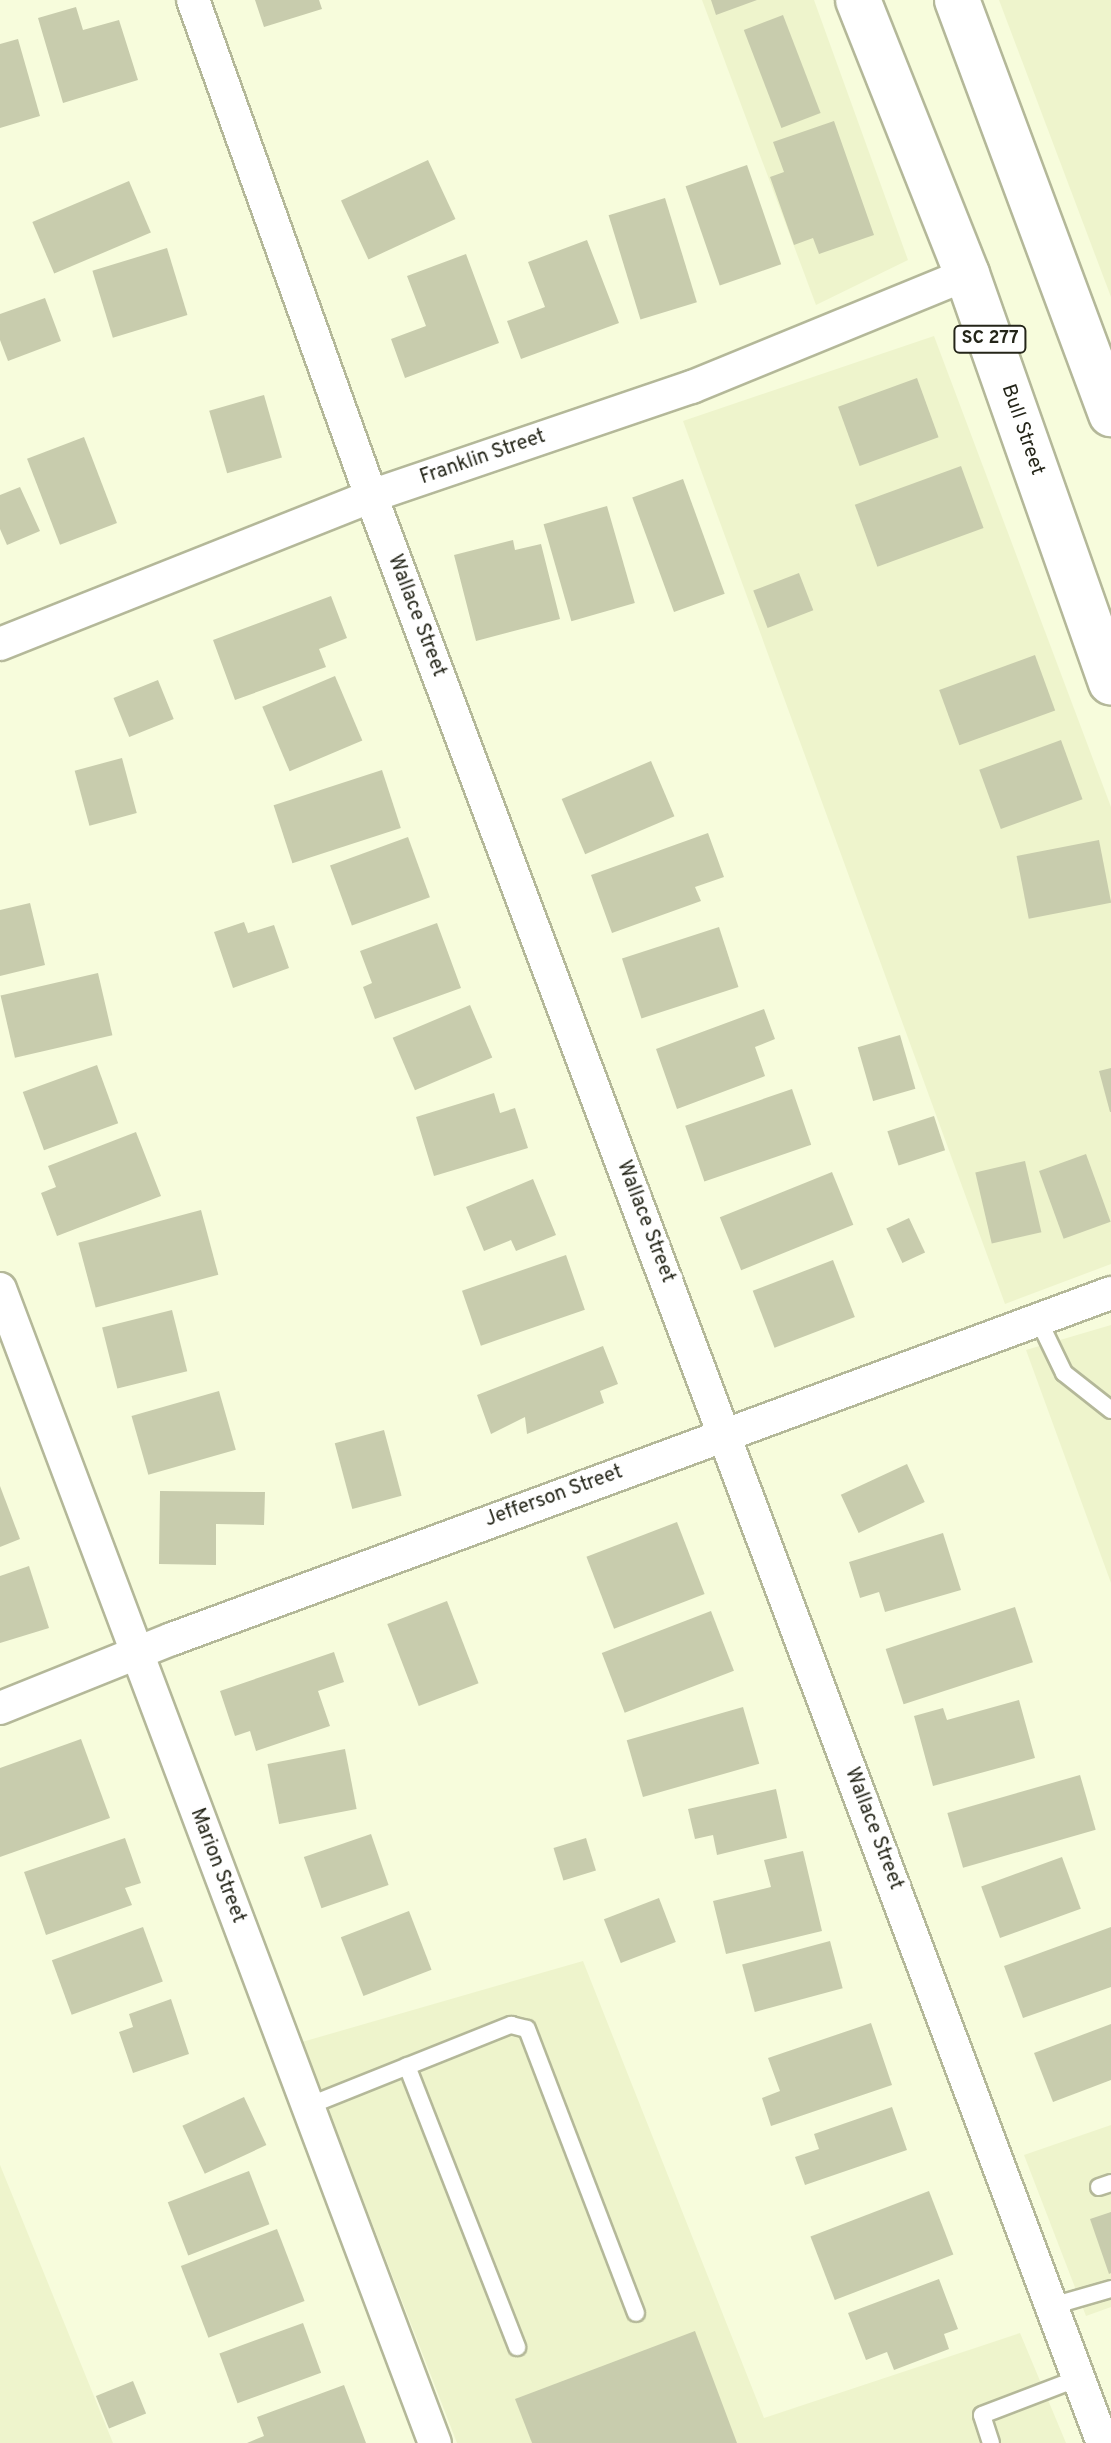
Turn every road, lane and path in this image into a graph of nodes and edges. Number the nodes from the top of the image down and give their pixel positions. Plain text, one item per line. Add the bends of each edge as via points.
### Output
1 (193, 0) edge
2 (858, 0) edge
3 (957, 0) edge
4 (967, 274) junction
5 (1096, 338) edge
6 (1111, 414) edge
7 (371, 496) junction
8 (0, 644) edge
9 (1111, 682) edge
10 (0, 1289) edge
11 (1111, 1293) edge
12 (1038, 1319) junction
13 (1111, 1410) edge
14 (725, 1433) junction
15 (136, 1653) junction
16 (0, 1708) edge
17 (407, 2066) junction
18 (308, 2106) junction
19 (1111, 2289) edge
20 (1052, 2306) junction
21 (636, 2313) dead end
22 (517, 2347) dead end
23 (1079, 2378) junction
24 (435, 2443) edge
25 (991, 2443) edge
26 (1103, 2443) edge

1 - 7 street, Wallace Street
2 - 4 highway, Bull Street / SC 277
3 - 5 highway
4 - 7 street, Franklin Street via 692,387
4 - 9 highway, Bull Street / SC 277
5 - 6 highway
7 - 8 street, Franklin Street
7 - 14 street, Wallace Street
10 - 15 street, Marion Street
11 - 12 street, Jefferson Street
12 - 13 lane via 1064,1373
12 - 14 street, Jefferson Street
14 - 15 street, Jefferson Street
14 - 20 street, Wallace Street
15 - 16 street, Jefferson Street
15 - 18 street, Marion Street
17 - 18 lane
17 - 21 lane via 511,2025 527,2029
17 - 22 lane
18 - 24 street, Marion Street
19 - 20 lane
20 - 23 street, Wallace Street
23 - 25 lane via 982,2415
23 - 26 street, Wallace Street

